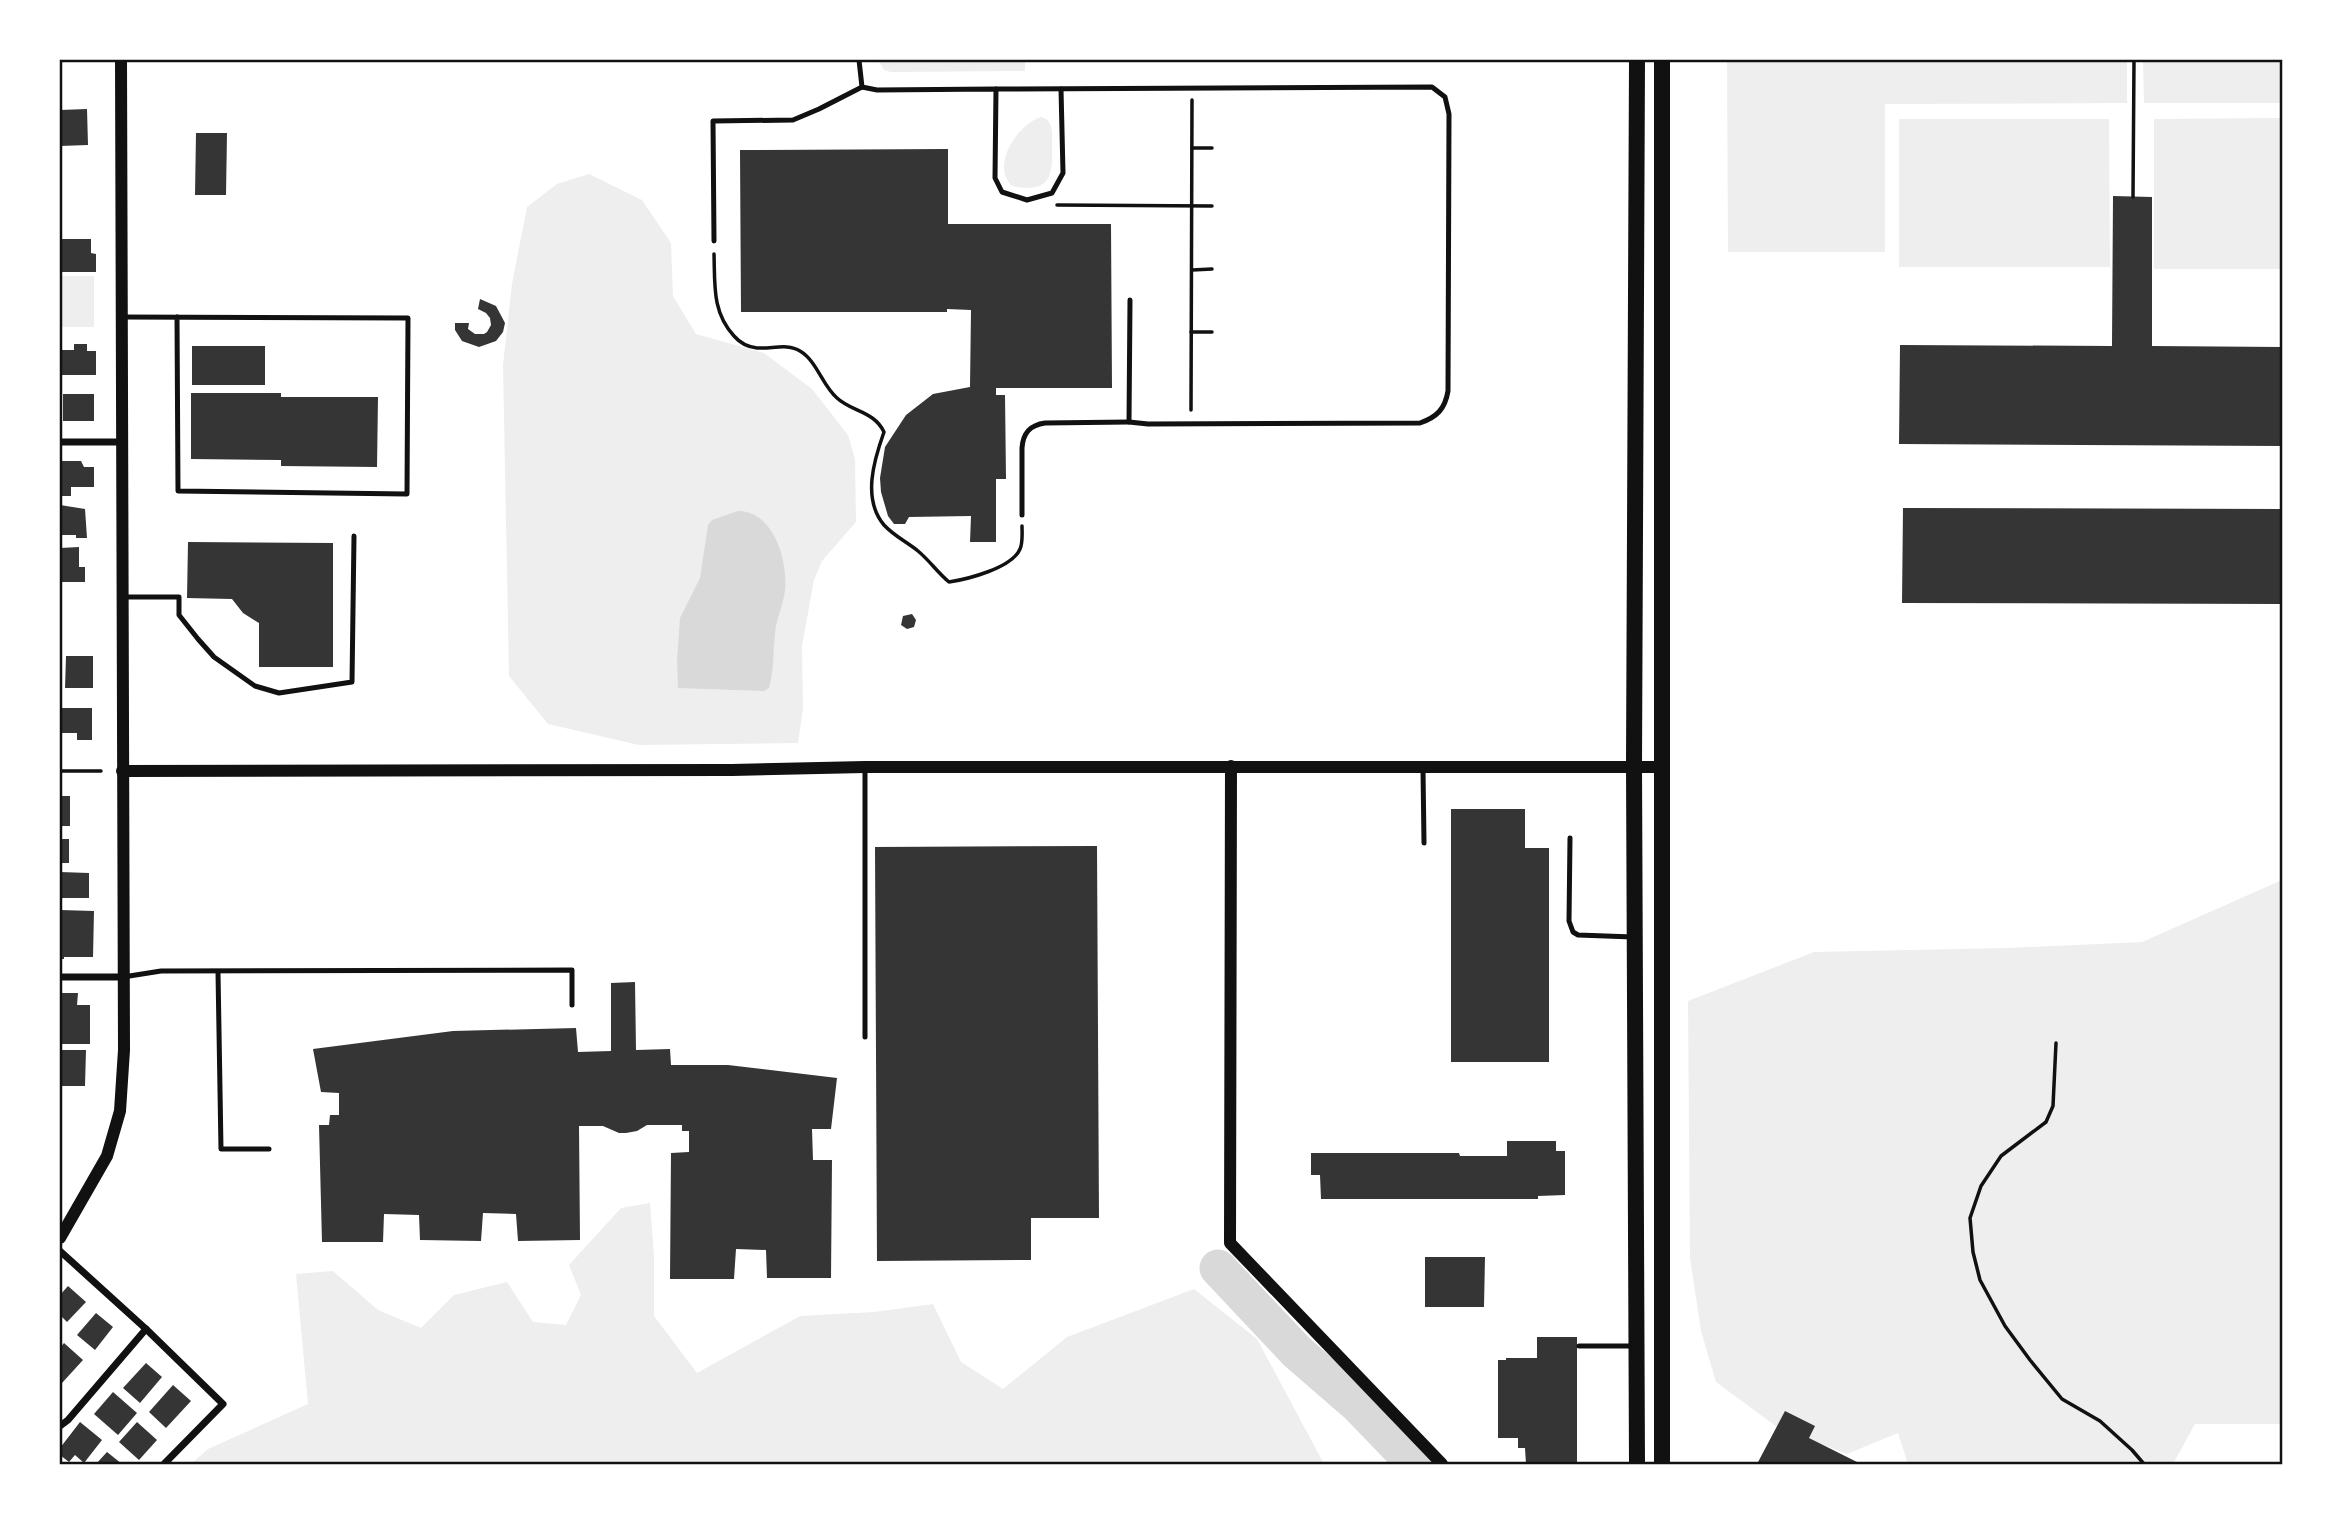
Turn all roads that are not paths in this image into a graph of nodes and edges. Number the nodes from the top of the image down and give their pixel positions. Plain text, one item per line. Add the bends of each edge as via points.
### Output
1 (121, 60) edge
2 (859, 60) edge
3 (1637, 60) edge
4 (1662, 60) edge
5 (862, 87) junction
6 (996, 89) junction
7 (1061, 89) junction
8 (714, 242) road end
9 (1130, 300) dead end
10 (121, 317) junction
11 (177, 317) junction
12 (1129, 422) junction
13 (60, 442) edge
14 (122, 442) junction
15 (1022, 515) road end
16 (355, 536) dead end
17 (122, 597) junction
18 (1231, 766) junction
19 (1423, 766) junction
20 (1634, 766) junction
21 (865, 767) junction
22 (1661, 767) junction
23 (122, 771) junction
24 (1570, 838) dead end
25 (1424, 843) dead end
26 (1636, 937) junction
27 (218, 972) junction
28 (60, 977) edge
29 (123, 977) junction
30 (572, 1005) dead end
31 (865, 1037) dead end
32 (269, 1149) dead end
33 (60, 1238) edge
34 (60, 1251) edge
35 (146, 1329) junction
36 (1578, 1346) dead end
37 (1637, 1346) junction
38 (60, 1426) edge
39 (164, 1465) edge
40 (1442, 1465) edge
41 (1637, 1465) edge
42 (1662, 1465) edge

1 - 10 street
2 - 5 lane
3 - 20 main road
4 - 22 main road
5 - 6 lane
5 - 8 lane via 793,120 713,121
6 - 7 lane
6 - 7 lane via 995,178 1002,192 1027,200 1052,193 1063,173
7 - 12 lane via 1432,87 1445,97 1449,114 1448,391 1439,413 1420,423
9 - 12 lane
10 - 11 lane
10 - 14 street
11 - 11 lane via 408,318 407,494 178,491
12 - 15 lane via 1045,423 1028,430 1022,448
13 - 14 street
14 - 17 street
16 - 17 lane via 352,681 279,693 255,686 214,657 198,639 179,615 179,597
17 - 23 street
18 - 19 street
18 - 21 street
18 - 40 street via 1230,1244
19 - 20 street
19 - 25 lane
20 - 22 street
20 - 26 main road
21 - 23 street
21 - 31 lane
22 - 42 main road
23 - 29 street
24 - 26 lane via 1569,920 1573,932
26 - 37 main road
27 - 29 lane via 161,971
27 - 30 lane via 572,970
27 - 32 lane via 221,1149
28 - 29 street
29 - 33 street via 120,1111 107,1156
34 - 35 street
35 - 38 street
35 - 39 street via 223,1404
36 - 37 lane
37 - 41 main road

